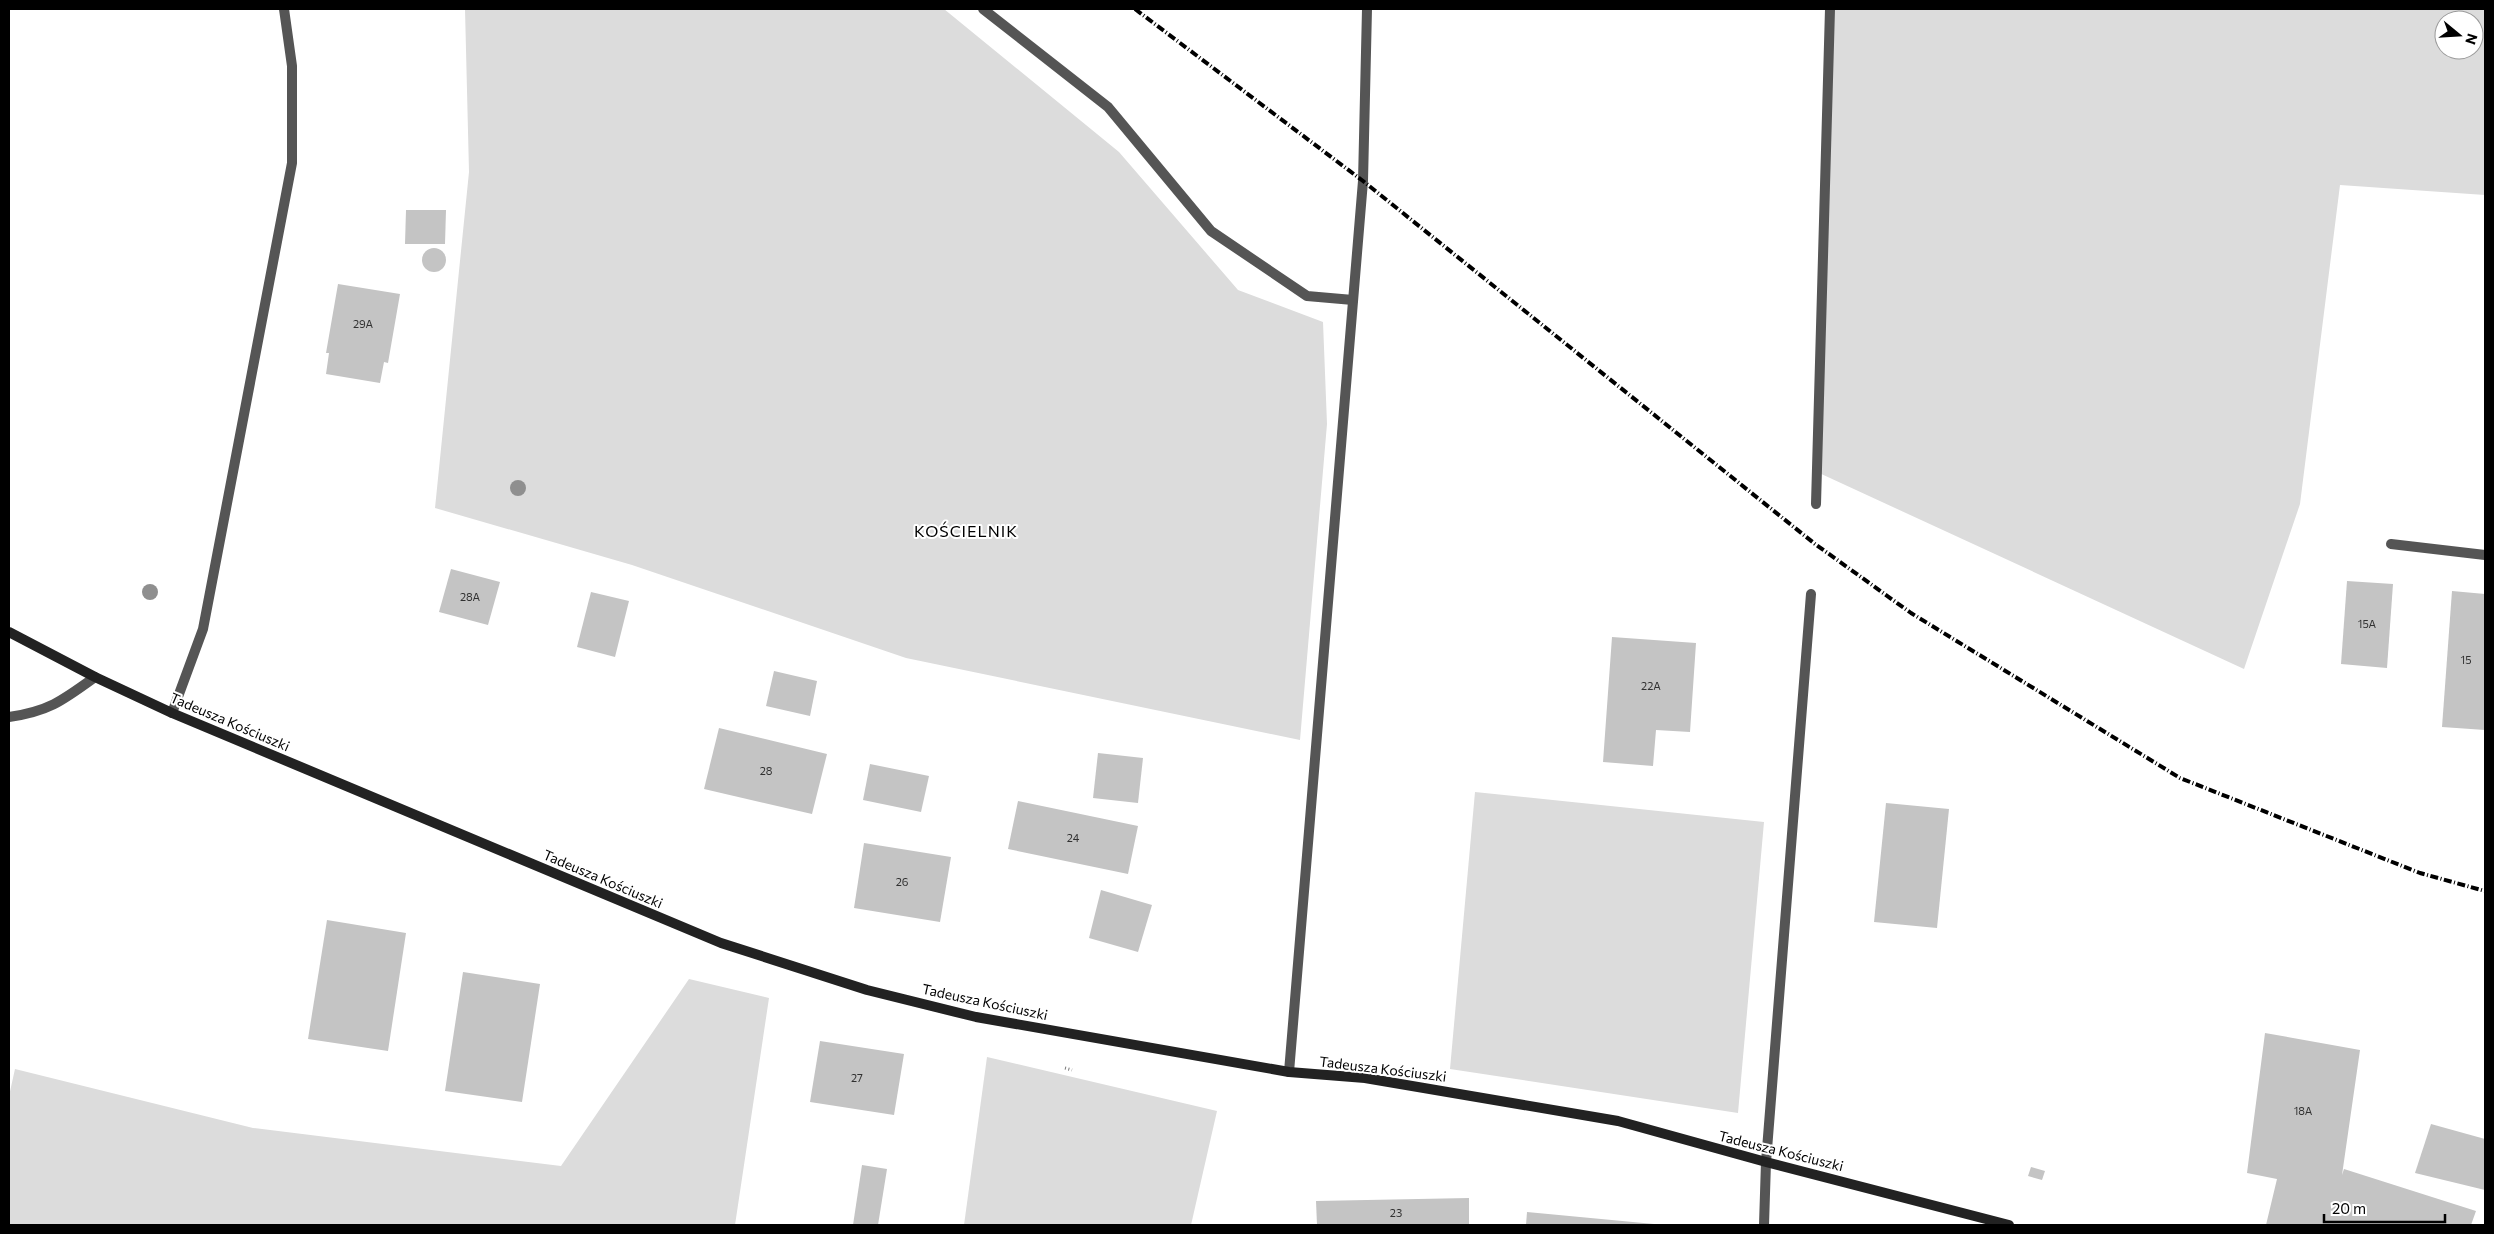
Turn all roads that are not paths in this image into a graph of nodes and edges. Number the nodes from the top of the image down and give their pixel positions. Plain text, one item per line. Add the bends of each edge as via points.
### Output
1 (284, 9) edge
2 (982, 9) edge
3 (1367, 9) edge
4 (1830, 9) edge
5 (1353, 300) junction
6 (1816, 504) dead end
7 (2391, 544) dead end
8 (2485, 554) edge
9 (1812, 594) dead end
10 (9, 632) edge
11 (95, 678) junction
12 (172, 713) junction
13 (9, 718) edge
14 (1289, 1072) junction
15 (1766, 1162) junction
16 (1764, 1225) edge
17 (2009, 1225) edge

1 - 12 street via 292,66 292,163 203,629
2 - 5 street via 1108,107 1211,231 1307,296
3 - 5 street via 1363,181
4 - 6 street
5 - 14 street
7 - 8 street
9 - 15 street
10 - 11 main road, Tadeusza Kościuszki
11 - 12 main road, Tadeusza Kościuszki
11 - 13 street via 53,707
12 - 14 main road, Tadeusza Kościuszki via 721,943 867,990 976,1017
14 - 15 main road, Tadeusza Kościuszki via 1365,1078 1609,1120
15 - 16 street
15 - 17 main road, Tadeusza Kościuszki

